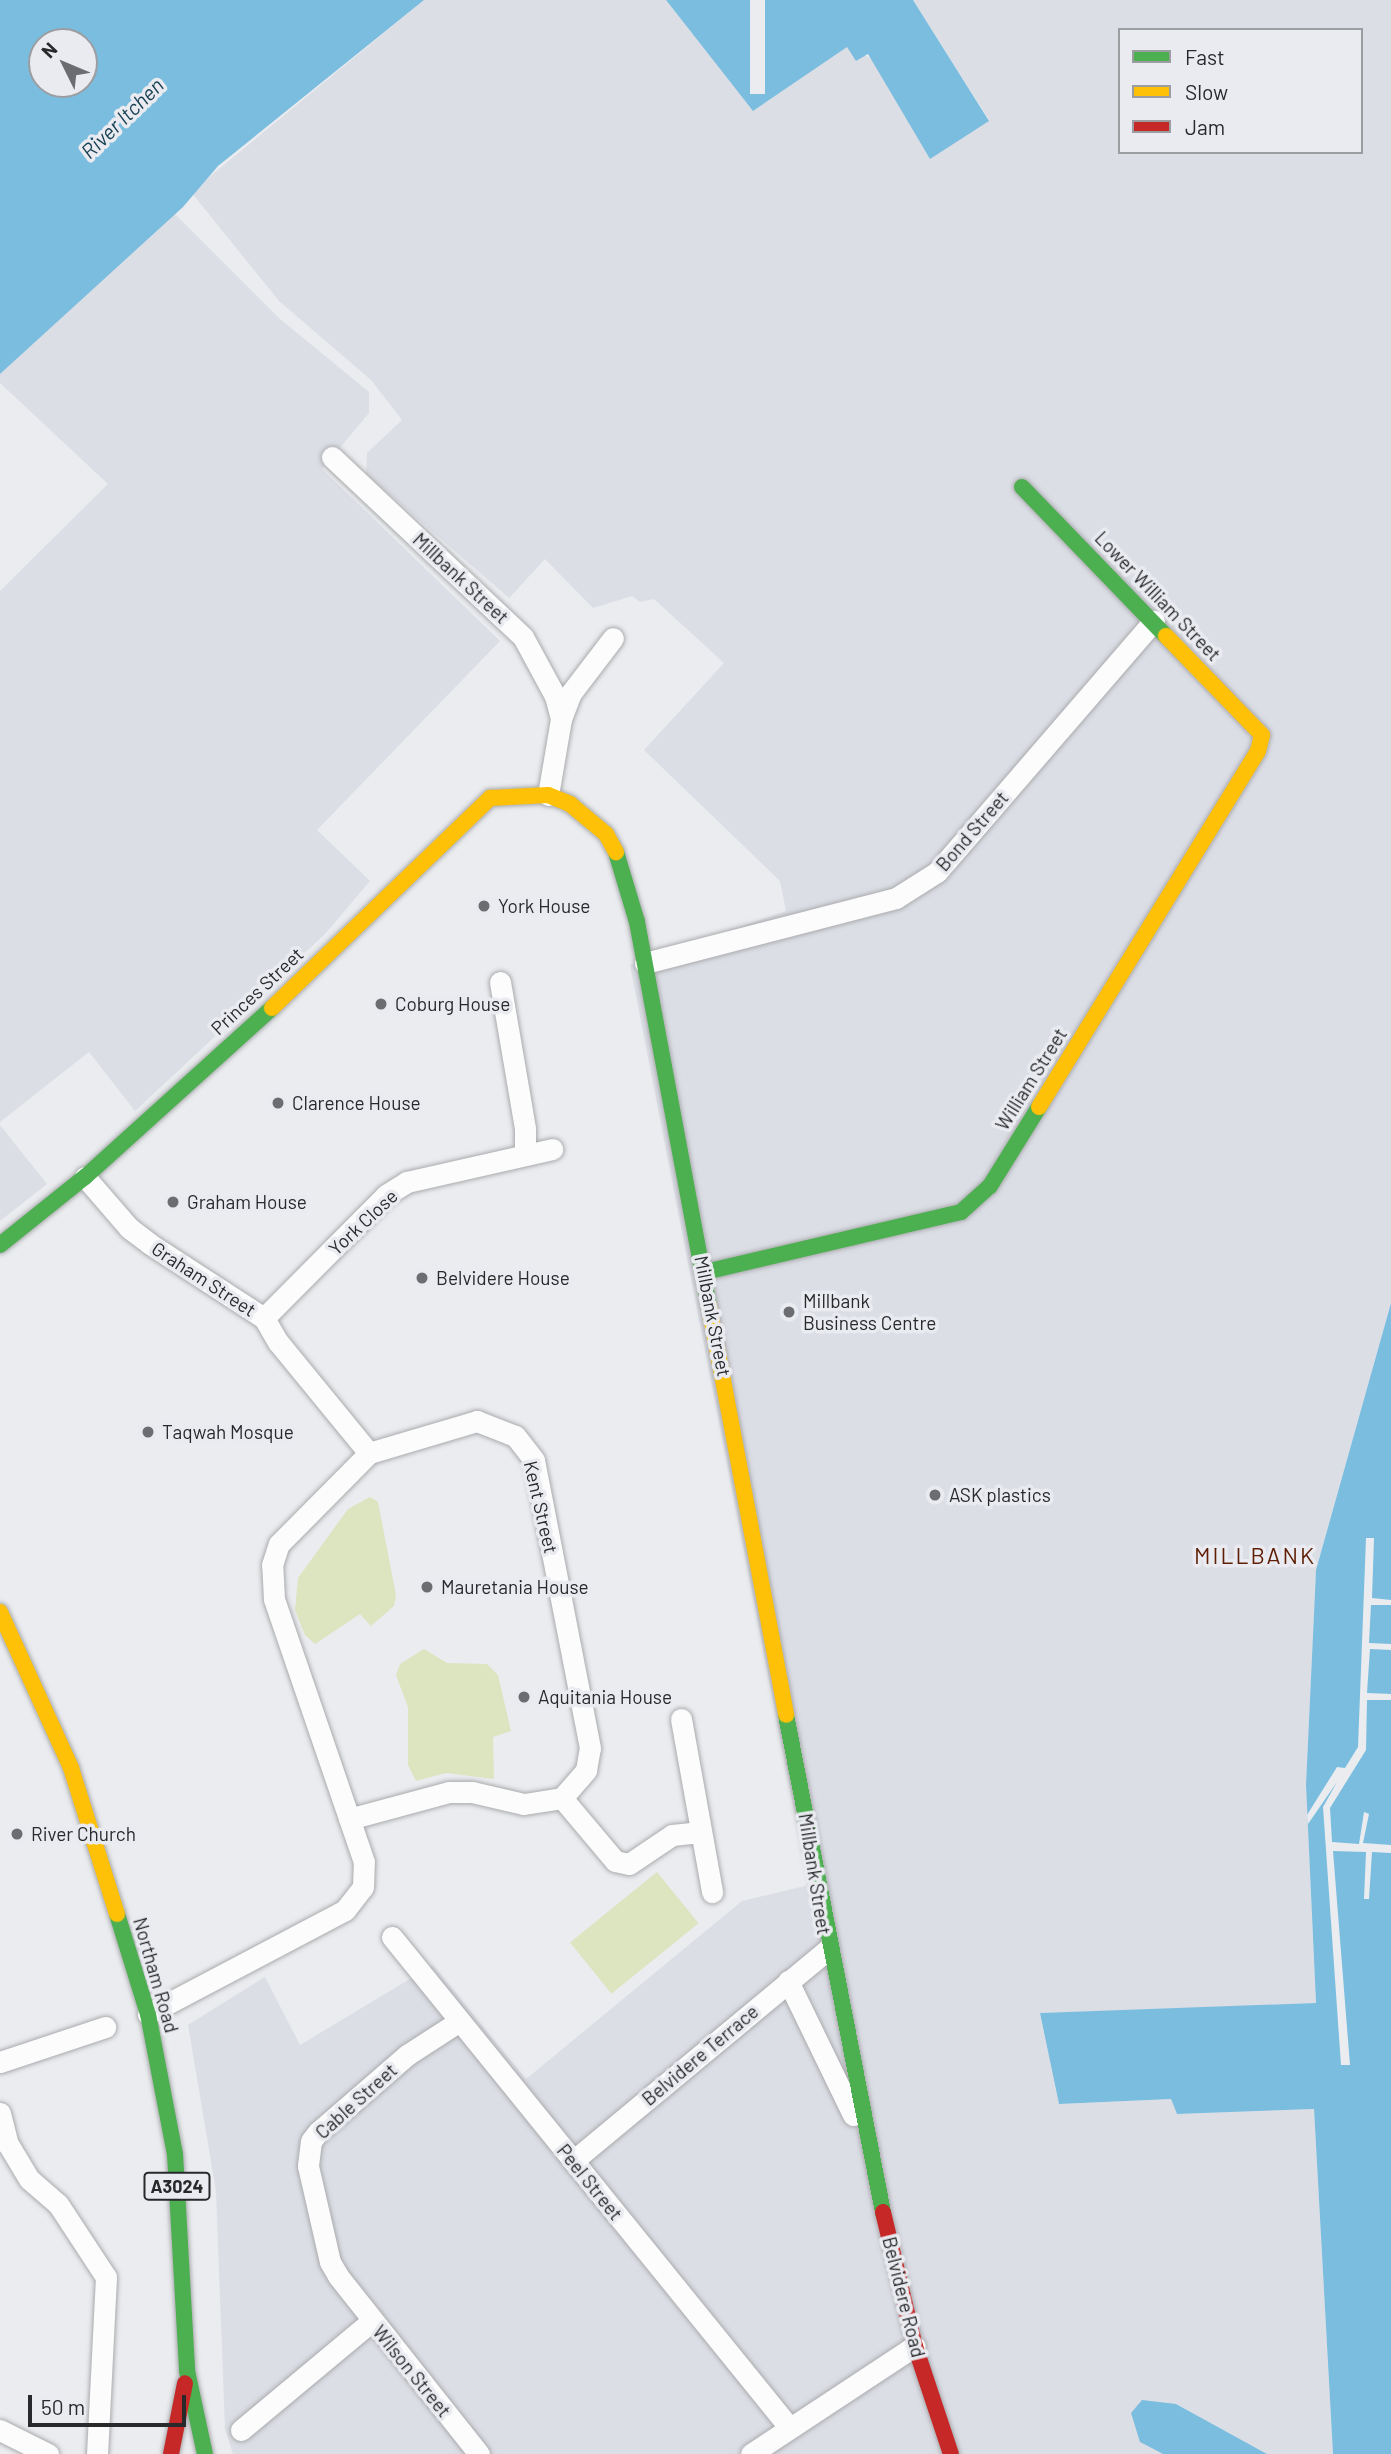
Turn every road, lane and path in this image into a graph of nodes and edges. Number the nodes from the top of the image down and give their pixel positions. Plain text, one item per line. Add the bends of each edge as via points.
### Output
1 (332, 457) dead end
2 (1022, 487) dead end
3 (1154, 621) junction
4 (613, 638) dead end
5 (561, 719) junction
6 (1262, 735) joint
7 (548, 795) junction
8 (645, 963) junction
9 (500, 982) dead end
10 (552, 1149) dead end
11 (525, 1152) junction
12 (85, 1177) junction
13 (0, 1245) edge
14 (705, 1272) junction
15 (264, 1318) junction
16 (369, 1453) junction
17 (0, 1612) edge
18 (681, 1719) dead end
19 (562, 1798) junction
20 (349, 1819) junction
21 (701, 1832) junction
22 (712, 1892) dead end
23 (392, 1937) dead end
24 (828, 1949) junction
25 (788, 1982) junction
26 (148, 2014) junction
27 (458, 2022) junction
28 (106, 2027) dead end
29 (0, 2062) edge
30 (0, 2113) edge
31 (865, 2139) junction
32 (573, 2161) junction
33 (372, 2320) junction
34 (915, 2346) junction
35 (187, 2371) junction
36 (789, 2427) junction
37 (0, 2430) edge
38 (241, 2430) dead end
39 (476, 2453) edge
40 (48, 2454) edge
41 (97, 2454) edge
42 (171, 2454) edge
43 (205, 2454) edge
44 (751, 2454) edge
45 (951, 2454) edge

1 - 5 street, Millbank Street via 523,637 555,696
2 - 3 street, Lower William Street
3 - 6 street, Lower William Street
3 - 8 street, Bond Street via 937,872 895,898
4 - 5 street, Millbank Street via 571,693
5 - 7 street, Millbank Street
6 - 14 street, William Street via 1258,751 1188,867 990,1186 975,1201 961,1212
7 - 8 street, Millbank Street via 570,804 606,834 622,868
7 - 12 street, Princes Street via 490,799 474,808 262,1017
8 - 14 street, Millbank Street
9 - 11 street
10 - 11 street, York Close
11 - 15 street, York Close via 407,1182 386,1195
12 - 13 street, Princes Street
12 - 15 street, Graham Street via 139,1236
14 - 24 street, Millbank Street
15 - 16 street, Graham Street via 278,1342
16 - 19 street, Kent Street via 477,1420 515,1436 534,1460 590,1748 586,1770
16 - 20 street via 279,1544 272,1565 274,1599
17 - 26 street, Northam Road / A3024 via 71,1768
18 - 21 street
19 - 20 street via 524,1804 472,1792 449,1792
19 - 21 street via 604,1850 622,1863 640,1859 672,1835
20 - 26 street via 366,1875 363,1887 345,1910
21 - 22 street
23 - 27 street, Peel Street
24 - 25 street, Belvidere Terrace
24 - 31 street, Belvidere Road
25 - 31 street, Belvidere Road
25 - 32 street, Belvidere Terrace
26 - 35 street, Northam Road / A3024 via 174,2154
27 - 32 street, Peel Street
27 - 33 street, Cable Street via 407,2054 311,2141 308,2166 330,2262
28 - 29 street
30 - 41 street via 8,2144 29,2179 58,2204 106,2277
31 - 34 street, Belvidere Road
32 - 36 street, Peel Street
33 - 38 street, Wilson Street
33 - 39 street, Wilson Street
34 - 36 street
34 - 45 street, Belvidere Road
35 - 42 street, Northam Road / A3024
35 - 43 street, Northam Road / A3024
36 - 44 street
37 - 40 street

